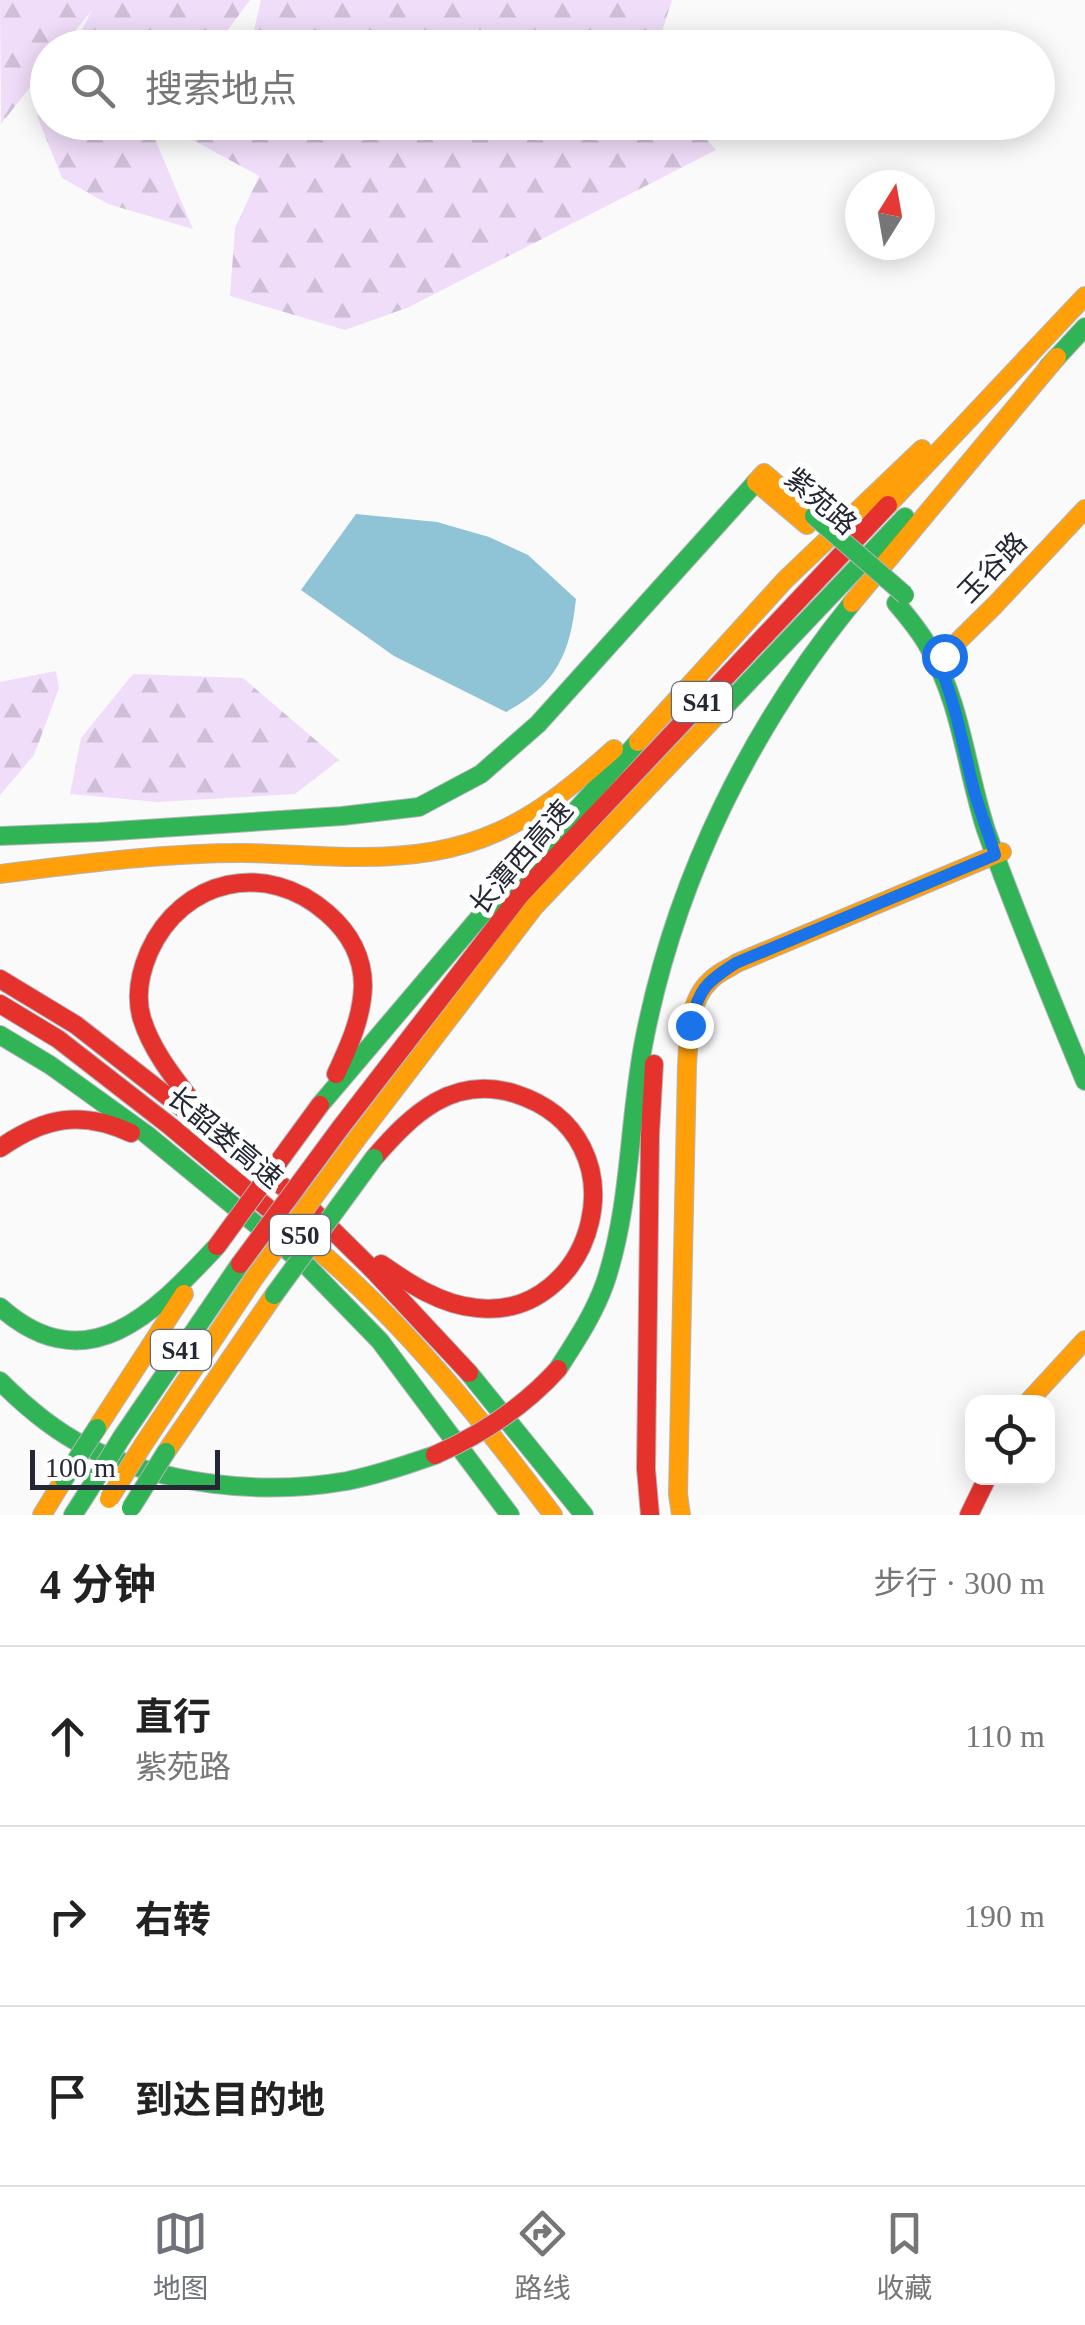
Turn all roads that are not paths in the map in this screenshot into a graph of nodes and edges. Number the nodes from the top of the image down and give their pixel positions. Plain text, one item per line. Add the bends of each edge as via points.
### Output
1 (1085, 296) edge
2 (1069, 313) junction
3 (1085, 327) edge
4 (1057, 358) junction
5 (1085, 509) edge
6 (1085, 519) edge
7 (730, 641) junction
8 (942, 662) junction
9 (0, 836) edge
10 (1000, 858) junction
11 (0, 874) edge
12 (674, 926) junction
13 (0, 979) edge
14 (0, 1004) edge
15 (0, 1035) edge
16 (1085, 1058) edge
17 (1085, 1081) edge
18 (320, 1105) junction
19 (225, 1142) junction
20 (0, 1148) edge
21 (175, 1158) junction
22 (334, 1232) junction
23 (217, 1246) junction
24 (0, 1307) edge
25 (1085, 1340) edge
26 (1085, 1352) edge
27 (0, 1380) edge
28 (1034, 1395) edge
29 (1046, 1395) edge
30 (974, 1485) edge
31 (984, 1485) edge
32 (105, 1507) edge
33 (129, 1512) edge
34 (42, 1515) edge
35 (73, 1515) edge
36 (510, 1515) edge
37 (553, 1515) edge
38 (584, 1515) edge
39 (650, 1515) edge
40 (681, 1515) edge
41 (690, 1515) edge
42 (959, 1515) edge
43 (968, 1515) edge

1 - 2 main road, 长潭西高速 / S41
2 - 7 main road via 874,493
2 - 35 main road, 长潭西高速 / S41, bridge via 521,894 240,1264
3 - 4 main road, 长潭西高速 / S41
4 - 12 main road via 850,605 787,691 710,830
4 - 32 main road, 长潭西高速 / S41, bridge via 535,906 255,1277
5 - 8 main road, 玉谷路
6 - 8 main road, 玉谷路
7 - 11 main road via 603,759 538,812 492,836 396,857 187,856
7 - 18 main road via 488,906
8 - 9 main road, 紫苑路, bridge via 930,629 764,472 538,724 480,774 419,807
8 - 10 main road, 紫苑路 via 958,690
10 - 16 main road, 紫苑路
10 - 17 main road, 紫苑路
10 - 40 main road via 736,963 708,981 696,1002 687,1065
10 - 41 main road via 744,971 706,1003 695,1068
12 - 27 main road, bridge via 639,1067 630,1169 606,1282 588,1324 544,1386 478,1436 341,1482 287,1487 192,1480 88,1447 54,1428
12 - 39 main road via 650,1135
13 - 19 main road via 76,1025
14 - 37 main road, 长韶娄高速 / S50 via 170,1126 351,1278
15 - 21 main road, 长韶娄高速 / S50
18 - 19 main road via 361,1014 364,982 356,948 337,918 303,894 263,882 223,886 188,901 158,932 142,969 139,1005 175,1080
18 - 23 main road, bridge
19 - 22 main road
20 - 21 main road via 30,1129 76,1117 118,1126
21 - 36 main road, 长韶娄高速 / S50 via 308,1268 380,1341
22 - 33 main road, bridge via 423,1293 494,1309 526,1301 557,1282 576,1257 595,1197 592,1166 576,1134 548,1108 516,1093 480,1088 445,1096 410,1117 274,1295
22 - 38 main road via 462,1365
23 - 24 main road via 127,1330 87,1340 47,1336
23 - 34 main road, bridge
25 - 28 main road
26 - 29 main road
30 - 42 main road
31 - 43 main road

